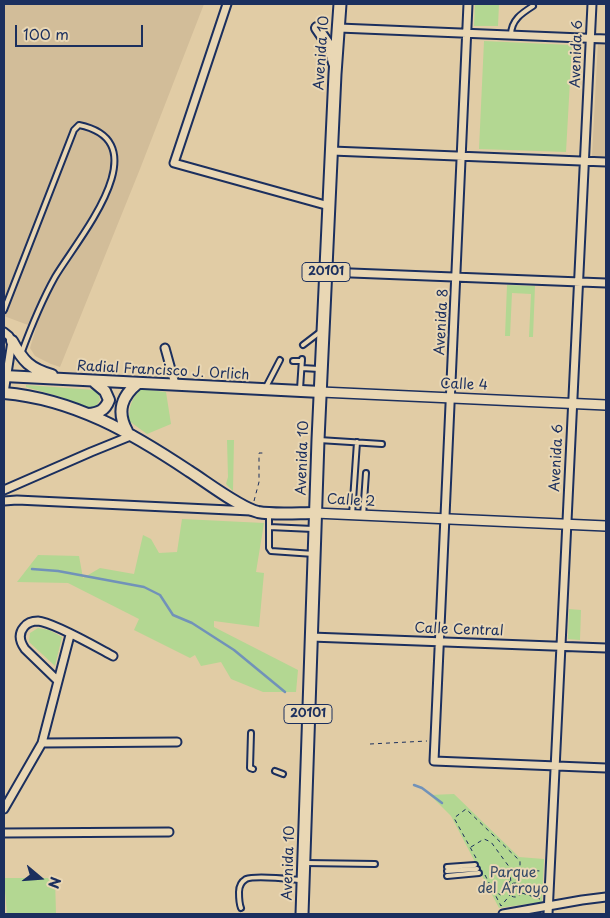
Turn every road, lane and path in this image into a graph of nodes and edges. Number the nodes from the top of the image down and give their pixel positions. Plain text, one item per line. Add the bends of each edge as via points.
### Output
1 (227, 4) edge
2 (340, 4) edge
3 (468, 4) edge
4 (592, 4) edge
5 (533, 6) dead end
6 (339, 28) junction
7 (466, 33) junction
8 (511, 35) junction
9 (590, 38) junction
10 (606, 38) edge
11 (336, 68) junction
12 (332, 151) junction
13 (461, 156) junction
14 (586, 161) junction
15 (606, 162) edge
16 (329, 206) junction
17 (326, 272) junction
18 (456, 277) junction
19 (579, 282) junction
20 (606, 283) edge
21 (4, 310) edge
22 (324, 329) junction
23 (4, 332) edge
24 (12, 341) junction
25 (303, 345) dead end
26 (166, 348) dead end
27 (21, 356) junction
28 (280, 360) dead end
29 (293, 361) dead end
30 (302, 368) junction
31 (322, 369) junction
32 (5, 376) edge
33 (67, 380) junction
34 (92, 380) junction
35 (138, 382) junction
36 (174, 384) junction
37 (265, 389) junction
38 (300, 391) junction
39 (320, 392) junction
40 (4, 393) edge
41 (450, 398) junction
42 (572, 403) junction
43 (606, 405) edge
44 (87, 414) junction
45 (130, 433) junction
46 (318, 440) junction
47 (357, 442) junction
48 (382, 444) dead end
49 (266, 453) dead end
50 (366, 473) dead end
51 (15, 485) junction
52 (4, 490) edge
53 (17, 500) junction
54 (4, 501) edge
55 (254, 510) junction
56 (269, 512) junction
57 (316, 514) junction
58 (352, 515) junction
59 (363, 516) junction
60 (445, 519) junction
61 (566, 524) junction
62 (606, 526) edge
63 (269, 527) junction
64 (315, 529) junction
65 (314, 554) junction
66 (70, 635) junction
67 (311, 637) junction
68 (438, 642) junction
69 (560, 647) junction
70 (606, 648) edge
71 (113, 656) dead end
72 (58, 681) junction
73 (251, 733) dead end
74 (435, 741) junction
75 (177, 742) dead end
76 (42, 743) junction
77 (370, 744) dead end
78 (555, 766) junction
79 (606, 768) edge
80 (253, 769) dead end
81 (275, 771) dead end
82 (283, 774) dead end
83 (4, 809) edge
84 (169, 832) dead end
85 (4, 833) edge
86 (470, 847) junction
87 (304, 863) junction
88 (374, 864) dead end
89 (478, 868) junction
90 (542, 871) dead end
91 (303, 880) junction
92 (511, 880) junction
93 (511, 885) junction
94 (490, 886) junction
95 (521, 893) junction
96 (510, 894) junction
97 (606, 897) edge
98 (540, 900) dead end
99 (549, 906) junction
100 (241, 908) dead end
101 (302, 914) edge
102 (503, 914) edge
103 (548, 914) edge

1 - 16 street via 174,163
2 - 6 main road, Avenida 10
3 - 7 street, Avenida 8
4 - 9 street, Avenida 6
5 - 8 lane via 518,16
6 - 7 street
6 - 11 main road, Avenida 10 / 20101
6 - 11 main road via 328,31 317,28 330,47
7 - 8 street
7 - 13 street, Avenida 8
8 - 9 street
9 - 10 street
9 - 14 street, Avenida 6
11 - 12 main road, Avenida 10 / 20101
12 - 13 street
12 - 16 main road, Avenida 10 / 20101
13 - 14 street
13 - 18 street, Avenida 8
14 - 15 street
14 - 19 street, Avenida 6
16 - 17 main road, Avenida 10 / 20101
17 - 18 street
17 - 22 main road, Avenida 10 / 20101
18 - 19 street
18 - 41 street, Avenida 8
19 - 20 street
19 - 42 street, Avenida 6
21 - 27 lane via 74,130 79,125 97,131 107,138 114,151 115,167 111,182 34,316
22 - 25 lane
22 - 31 main road, Avenida 10 / 20101
23 - 24 street
24 - 27 main road
24 - 32 street
26 - 36 street
27 - 33 main road via 34,369
28 - 37 lane
29 - 30 lane via 302,360
30 - 31 lane
30 - 38 lane
31 - 39 main road, Avenida 10 / 20101
32 - 33 main road, Radial Francisco J. Orlich
32 - 40 street
33 - 34 main road, Radial Francisco J. Orlich
34 - 35 main road, Radial Francisco J. Orlich
34 - 44 main road via 105,391 108,400 99,412
35 - 36 main road, Radial Francisco J. Orlich
35 - 45 main road via 126,394 123,403 123,424
36 - 37 main road, Radial Francisco J. Orlich
37 - 38 main road, Radial Francisco J. Orlich
38 - 39 main road, Radial Francisco J. Orlich
39 - 41 street, Calle 4
39 - 46 main road, Avenida 10 / 20101
40 - 44 main road via 50,401
41 - 42 street, Calle 4
41 - 60 street, Avenida 8
42 - 43 street, Calle 4
42 - 61 street, Avenida 6
44 - 45 main road
45 - 51 street
45 - 55 main road
46 - 47 lane
46 - 57 main road, Avenida 10 / 20101
47 - 48 lane
47 - 58 lane
49 - 55 path via 258,453 259,482
50 - 59 lane
51 - 52 street
51 - 53 street via 10,494
53 - 54 street, Calle 2
53 - 55 street, Calle 2
55 - 56 main road, Calle 2
56 - 57 main road, Calle 2
56 - 63 lane
57 - 58 street, Calle 2
57 - 64 main road, Avenida 10 / 20101
58 - 59 street, Calle 2
59 - 60 street, Calle 2
60 - 61 street, Calle 2
60 - 68 street, Avenida 8
61 - 62 street, Calle 2
61 - 69 street, Avenida 6
63 - 64 lane
63 - 65 lane via 271,551
64 - 65 main road, Avenida 10 / 20101
65 - 67 main road, Avenida 10 / 20101
66 - 71 street
66 - 72 street
66 - 72 street via 38,621 25,625 20,636 25,649
67 - 68 street, Calle Central
67 - 87 main road, Avenida 10 / 20101
68 - 69 street, Calle Central
68 - 74 street, Avenida 8
69 - 70 street, Calle Central
69 - 78 street, Avenida 6
72 - 76 street
73 - 80 lane via 250,768
74 - 77 path
74 - 78 street, Avenida 8 via 434,762
75 - 76 street via 137,746
76 - 83 street
78 - 79 street
78 - 99 street, Avenida 6
81 - 82 lane
84 - 85 street
86 - 89 path
86 - 90 path via 454,818 466,809 520,862 520,870
86 - 92 path via 488,840 510,868
87 - 88 lane
87 - 91 main road, Avenida 10 / 20101
89 - 89 lane via 447,871
89 - 94 path
91 - 100 lane via 245,880 239,888
91 - 101 main road, Avenida 10 / 20101
92 - 93 path
92 - 94 path via 501,895
93 - 95 path via 519,885
93 - 96 path via 508,888
94 - 96 path via 501,906
95 - 96 path via 516,897
95 - 98 path
97 - 99 street
99 - 102 street
99 - 103 street, Avenida 6

